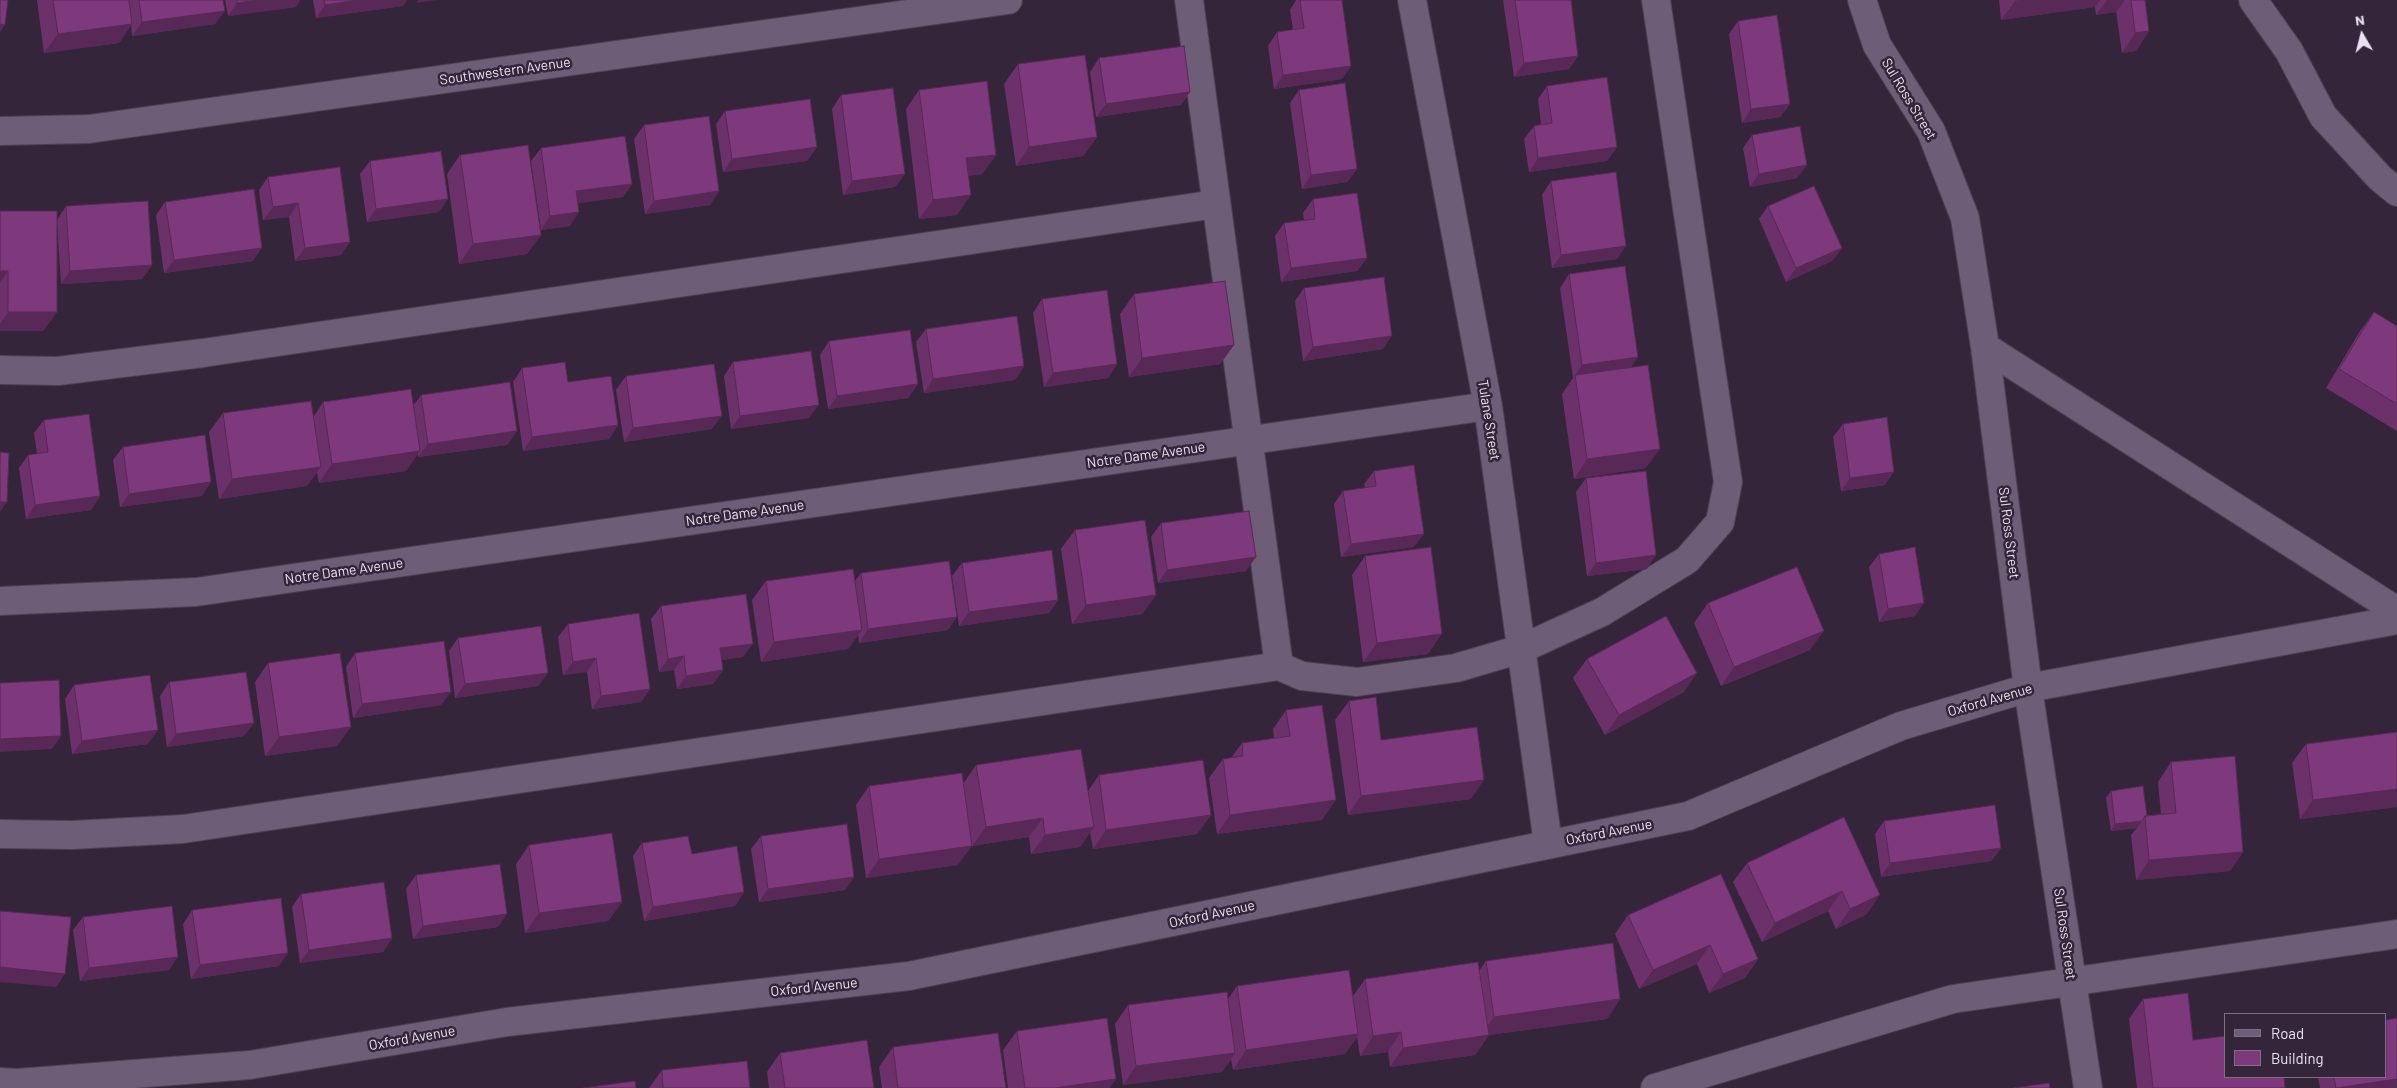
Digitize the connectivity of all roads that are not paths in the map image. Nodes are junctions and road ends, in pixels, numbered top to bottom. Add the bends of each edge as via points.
1 (1008, 0) edge
2 (1189, 0) edge
3 (1412, 0) edge
4 (1656, 0) edge
5 (1862, 0) edge
6 (2254, 0) edge
7 (0, 131) edge
8 (2397, 192) edge
9 (1216, 204) junction
10 (1984, 347) junction
11 (0, 370) edge
12 (1488, 406) junction
13 (1248, 441) junction
14 (0, 601) edge
15 (2397, 611) edge
16 (2397, 620) edge
17 (1521, 650) junction
18 (1279, 666) junction
19 (2028, 688) junction
20 (0, 834) edge
21 (1548, 844) junction
22 (2397, 934) edge
23 (2072, 980) junction
24 (0, 1082) edge
25 (1655, 1088) edge
26 (2088, 1088) edge

1 - 7 street, Southwestern Avenue via 88,129
2 - 9 street
3 - 12 street, Tulane Street
4 - 17 street via 1728,482 1720,522 1687,560 1602,612
5 - 10 street, Sul Ross Street via 1877,45 1931,131 1965,218
6 - 8 street via 2289,51 2323,116
9 - 11 street via 203,353 58,371
9 - 13 street
10 - 15 street
10 - 19 street, Sul Ross Street
12 - 13 street, Notre Dame Avenue
12 - 17 street, Tulane Street
13 - 14 street, Notre Dame Avenue via 196,592
13 - 18 street
16 - 19 street, Oxford Avenue
17 - 18 street via 1456,668 1358,682 1302,676
17 - 21 street, Tulane Street
18 - 20 street via 183,830 72,835
19 - 21 street, Oxford Avenue via 1900,726 1688,816
19 - 23 street, Sul Ross Street
21 - 24 street, Oxford Avenue via 908,976 507,1022 250,1065
22 - 23 street
23 - 25 street via 1953,999
23 - 26 street, Sul Ross Street

